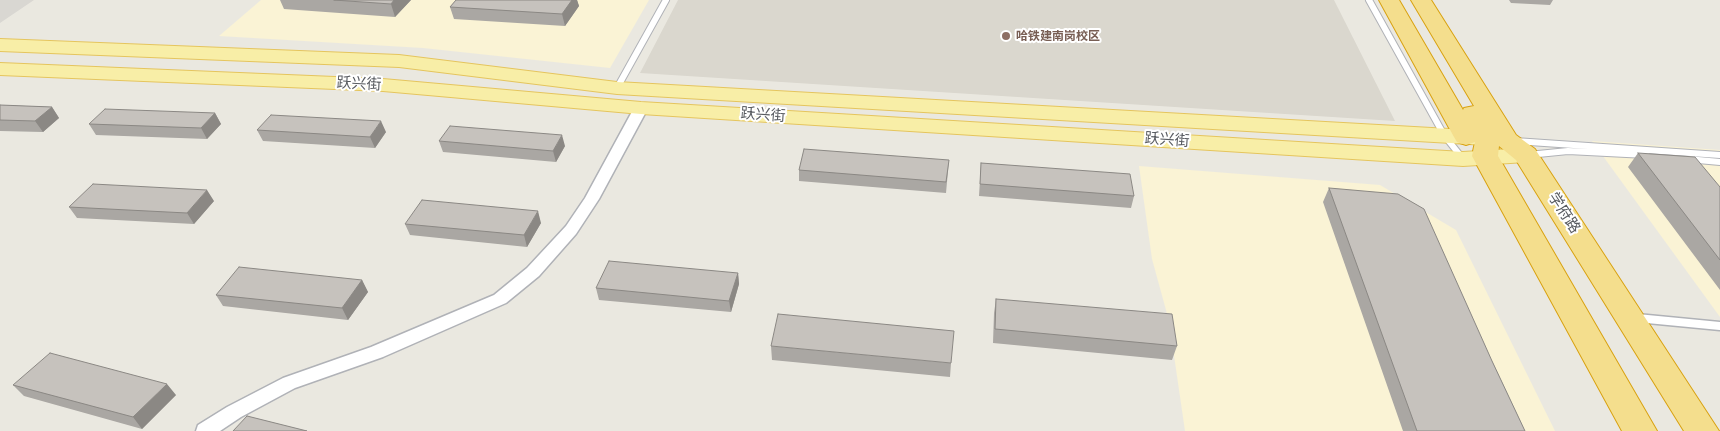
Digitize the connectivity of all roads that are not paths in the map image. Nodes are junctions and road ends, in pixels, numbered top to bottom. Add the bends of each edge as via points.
1 (666, 0) edge
2 (1369, 0) edge
3 (1389, 0) edge
4 (1406, 0) edge
5 (1421, 0) edge
6 (1438, 0) edge
7 (0, 45) edge
8 (0, 69) edge
9 (617, 88) junction
10 (641, 108) junction
11 (1488, 145) junction
12 (1720, 155) edge
13 (1720, 162) edge
14 (1630, 317) junction
15 (1720, 326) edge
16 (205, 431) edge
17 (1640, 431) edge
18 (1702, 431) edge

1 - 9 lane
2 - 11 lane
3 - 11 highway
4 - 11 highway, 学府路
5 - 11 highway, 学府路
6 - 11 highway
7 - 9 main road, 跃兴街 via 399,61
8 - 10 main road, 跃兴街 via 383,85
9 - 11 main road, 跃兴街
10 - 11 main road, 跃兴街
10 - 16 street via 597,191 571,230 533,272 506,294 486,307 448,323 289,383 247,404
11 - 12 lane
11 - 13 lane
11 - 14 highway, 学府路
11 - 17 highway, 学府路
14 - 15 lane
14 - 18 highway, 学府路

